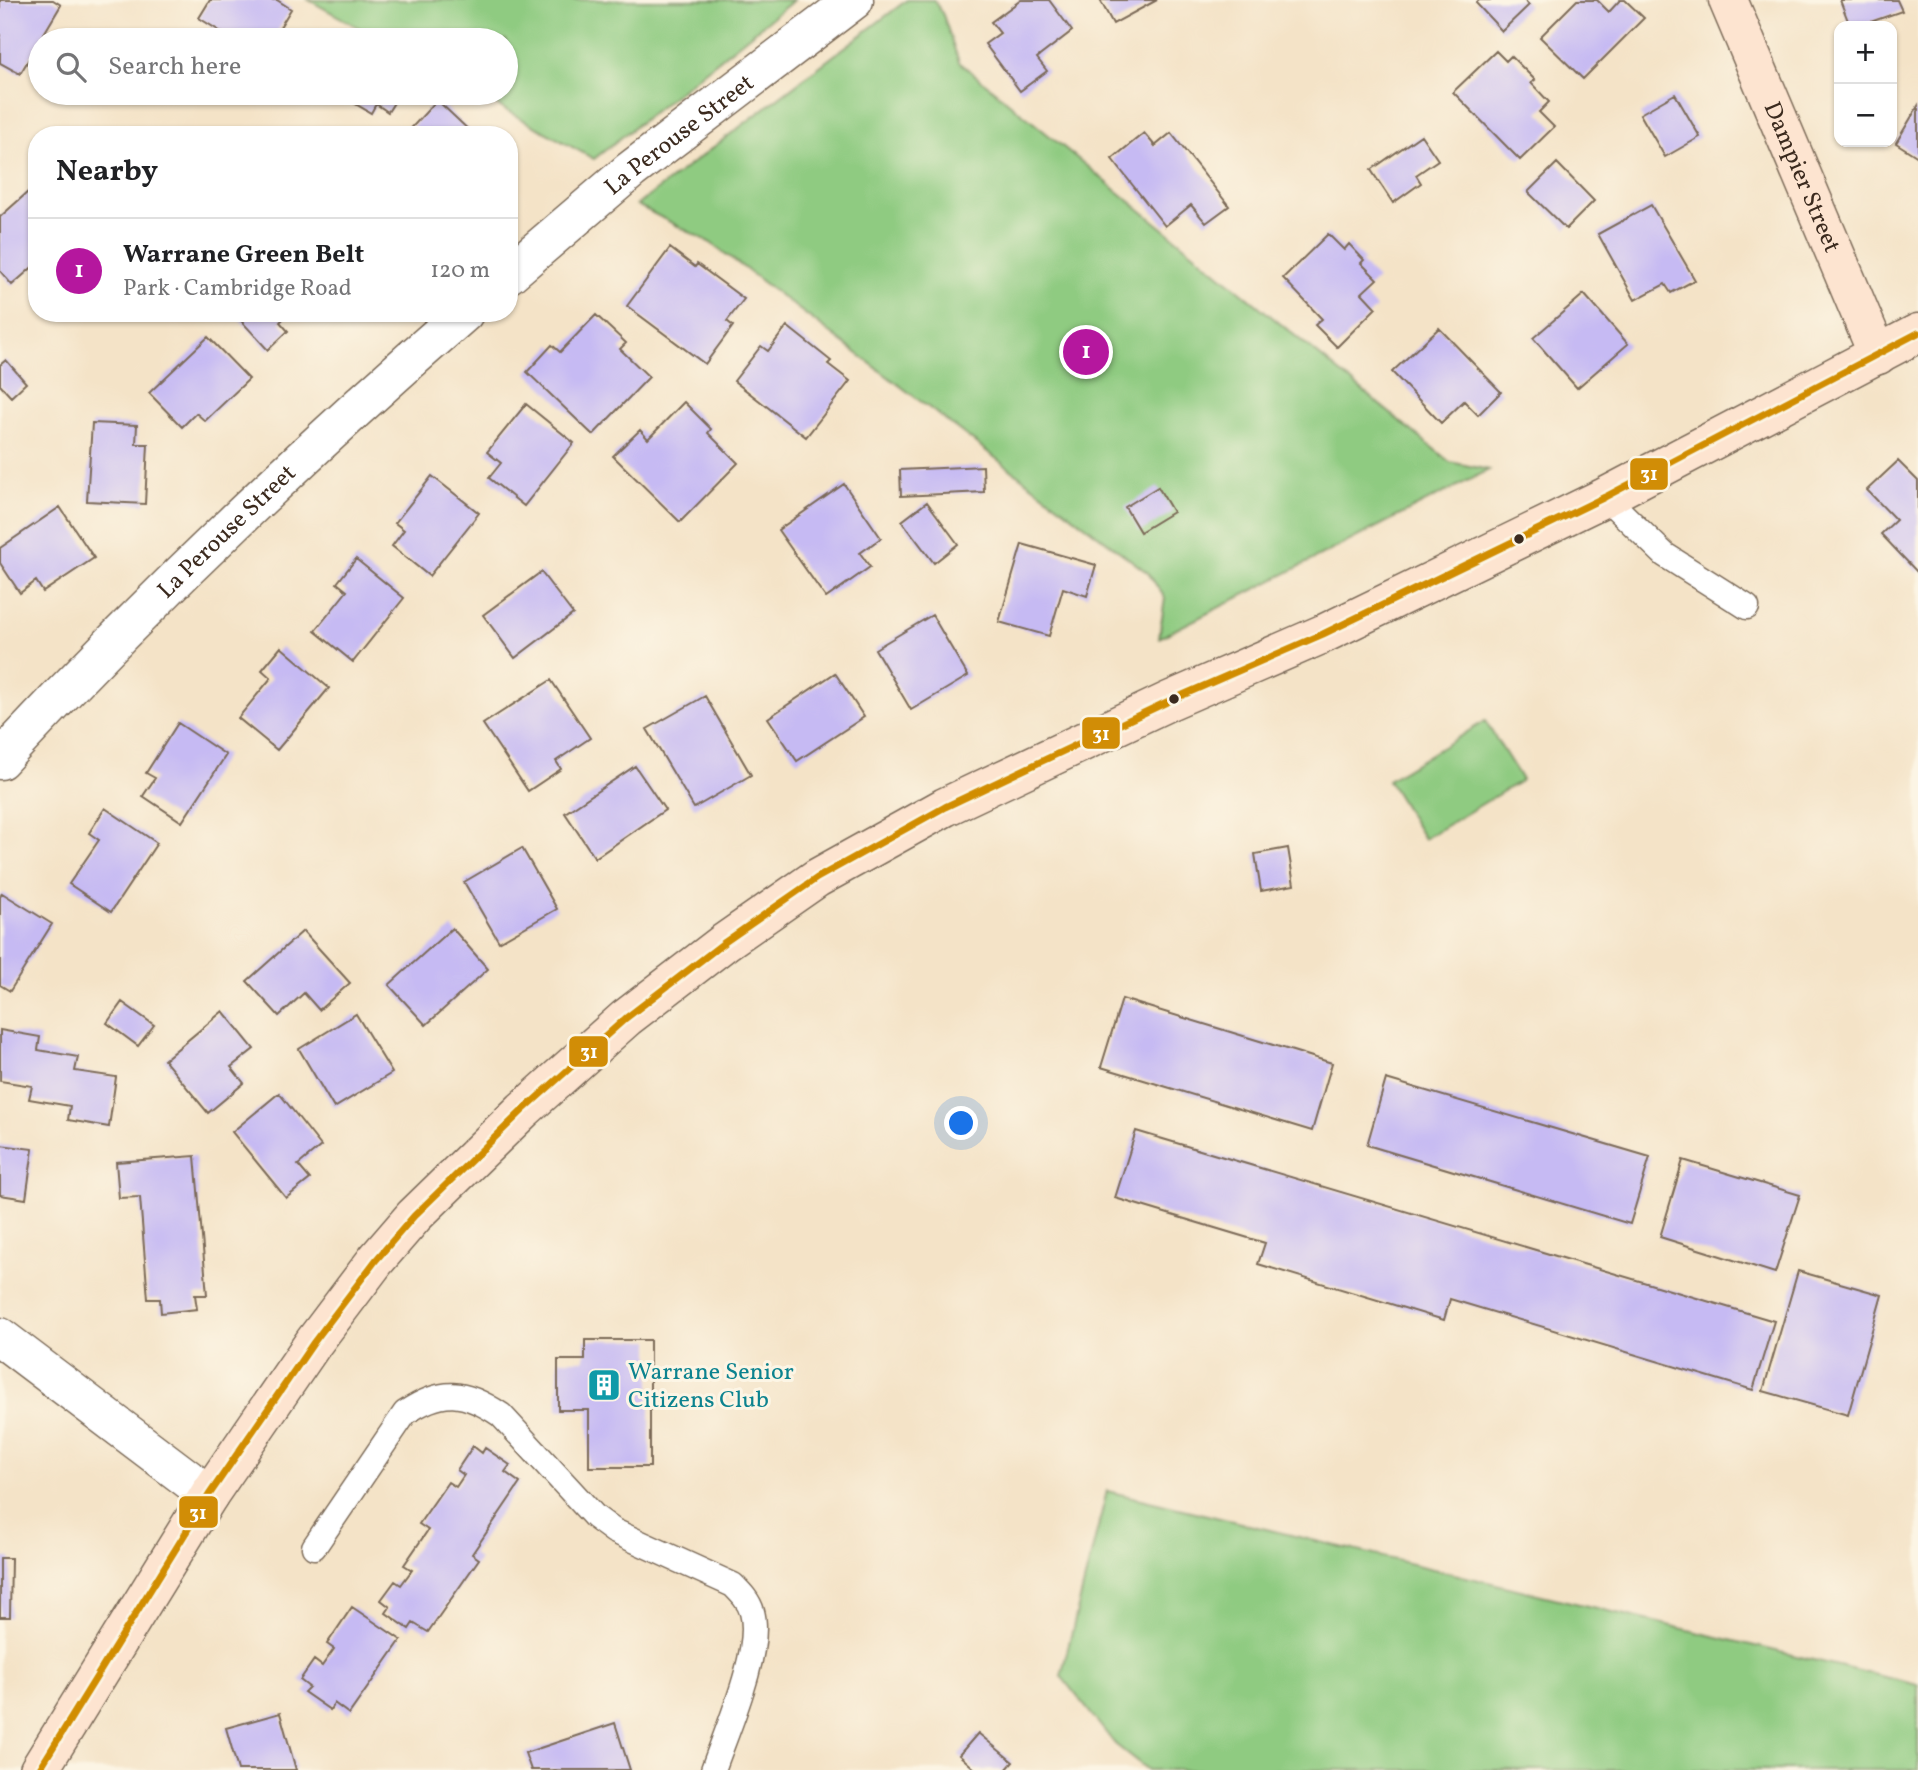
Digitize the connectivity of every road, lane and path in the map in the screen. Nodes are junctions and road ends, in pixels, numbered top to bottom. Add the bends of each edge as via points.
1 (854, 0) edge
2 (1728, 0) edge
3 (518, 266) edge
4 (454, 322) edge
5 (1918, 332) edge
6 (1878, 355) junction
7 (1605, 497) junction
8 (1748, 607) dead end
9 (0, 760) edge
10 (0, 1336) edge
11 (209, 1495) junction
12 (314, 1548) dead end
13 (38, 1770) edge
14 (713, 1770) edge

1 - 3 street, La Perouse Street via 631,170
2 - 6 main road, Dampier Street
4 - 9 street, La Perouse Street via 295,465 130,624
5 - 6 main road
6 - 7 main road
7 - 8 lane via 1665,555
7 - 11 main road via 1323,634 945,807 817,878 725,942 626,1018 415,1216 341,1305
10 - 11 street
11 - 13 main road
12 - 14 lane via 405,1413 426,1399 444,1395 465,1396 484,1404 501,1415 595,1517 733,1586 745,1597 754,1637 750,1661

